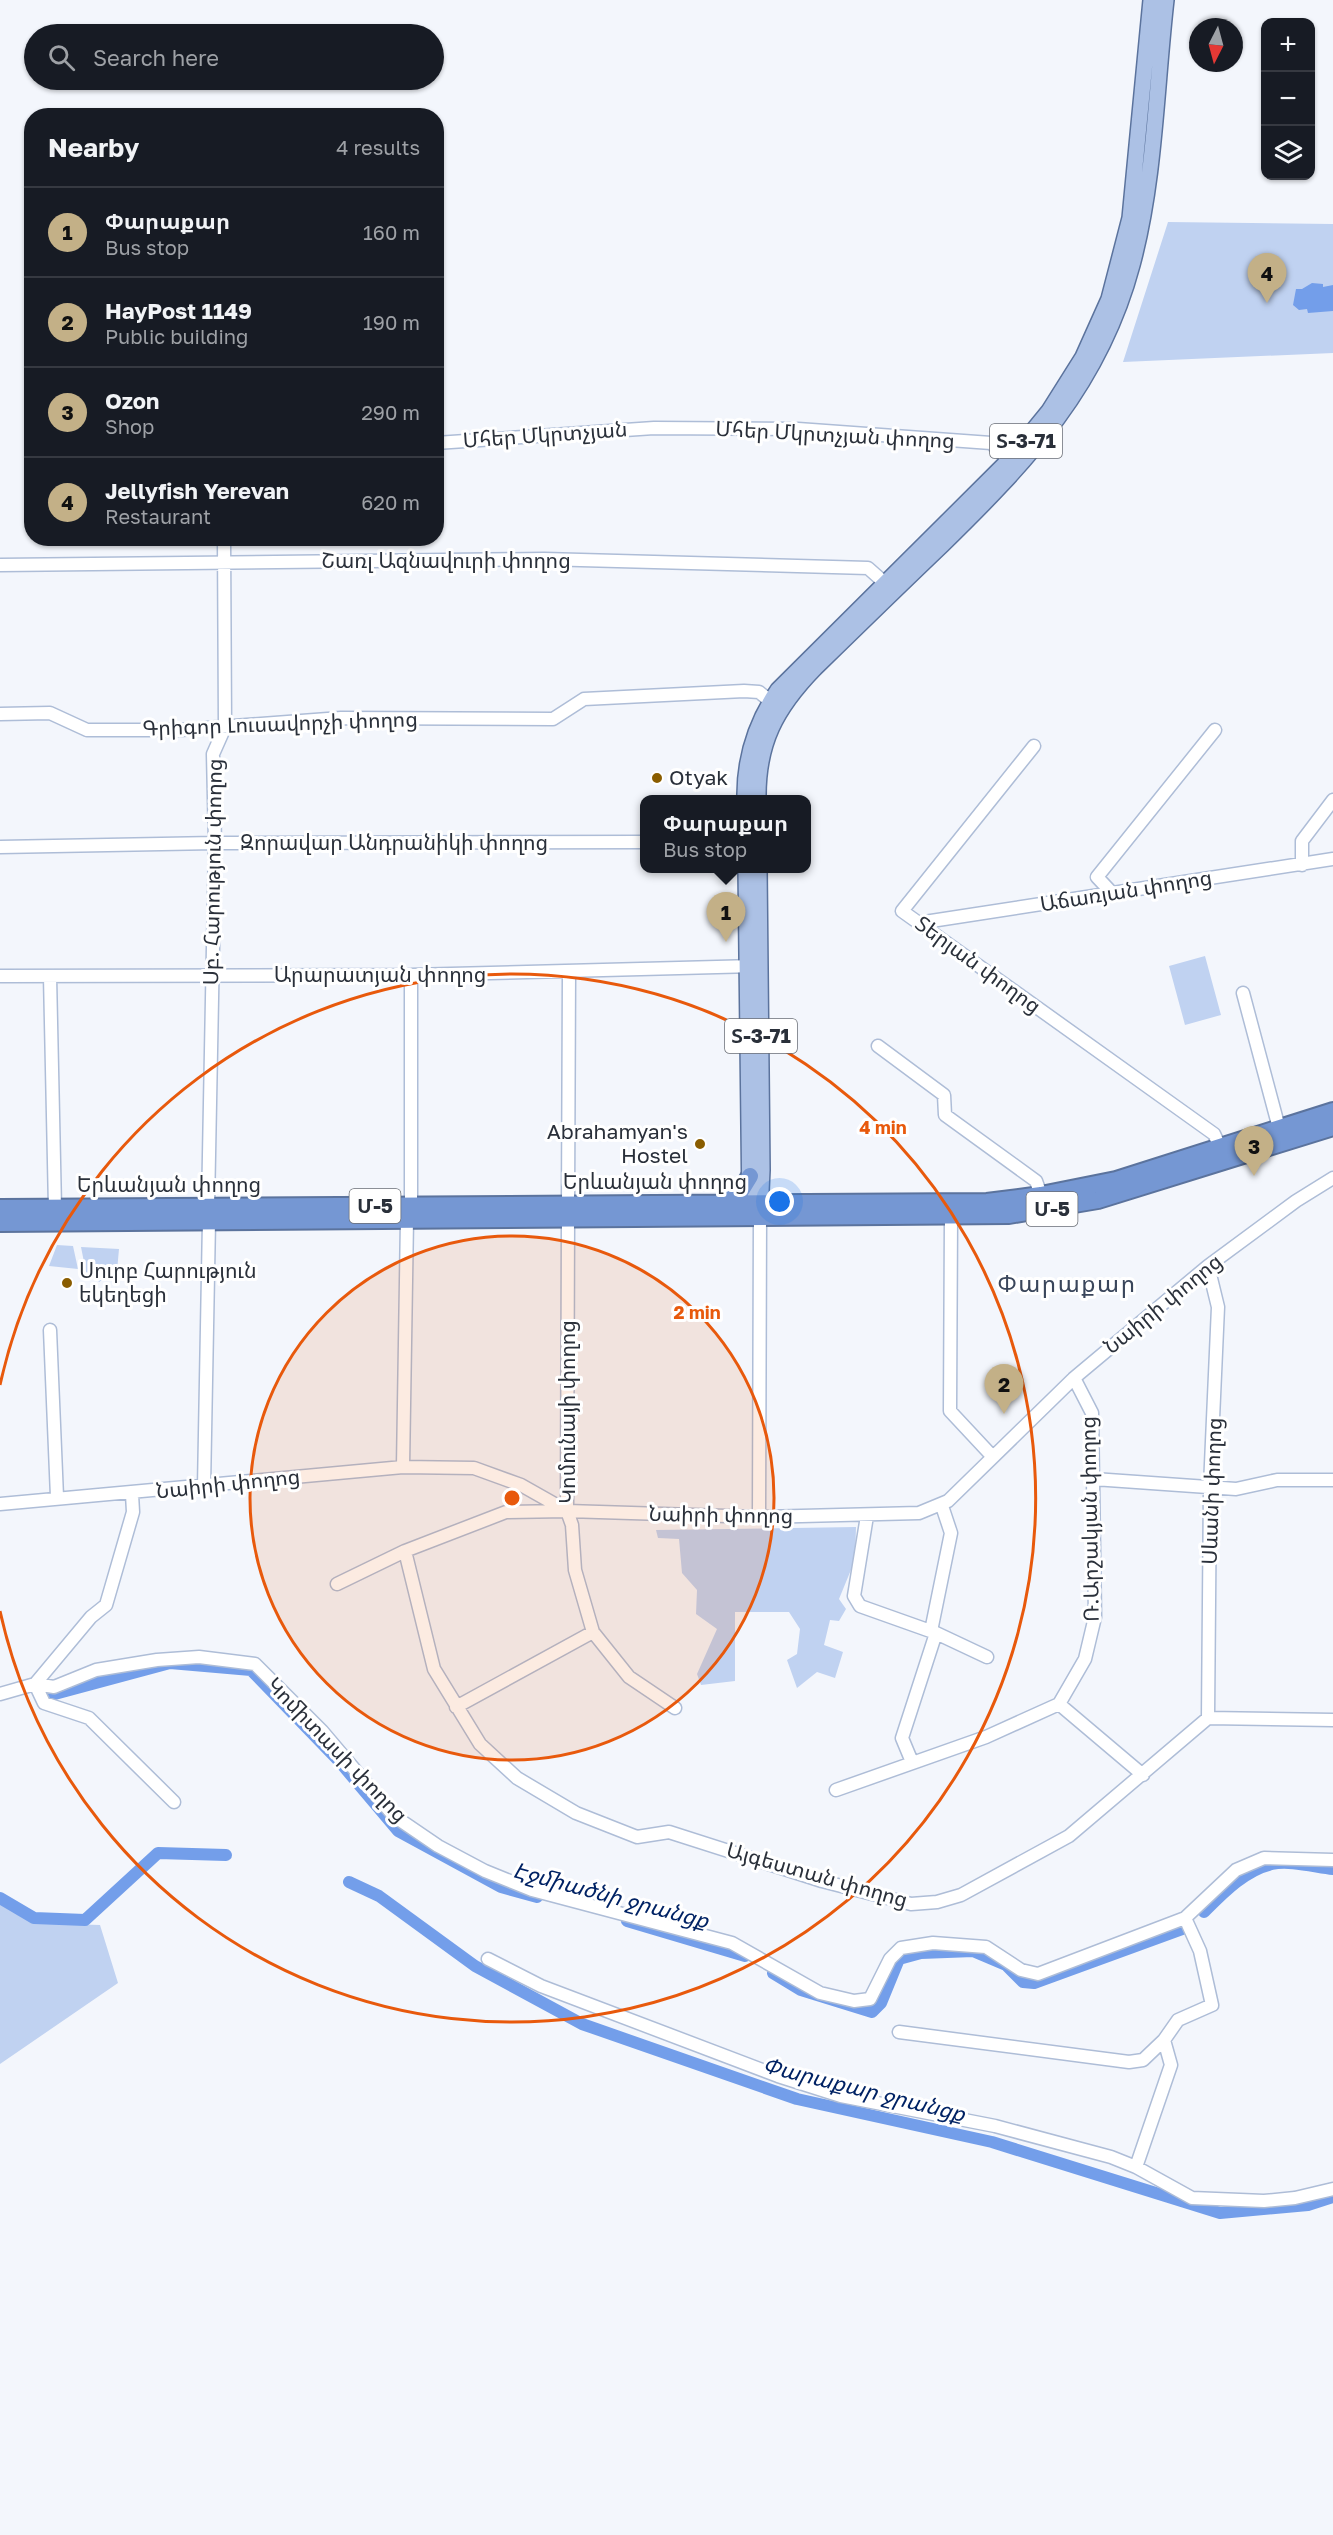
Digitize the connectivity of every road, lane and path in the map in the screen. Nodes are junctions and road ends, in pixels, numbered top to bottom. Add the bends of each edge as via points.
1 (1151, 0) edge
2 (1166, 0) edge
3 (654, 428) joint
4 (444, 442) edge
5 (1010, 460) junction
6 (224, 546) edge
7 (225, 562) junction
8 (0, 566) edge
9 (886, 584) junction
10 (770, 701) junction
11 (0, 714) edge
12 (225, 727) junction
13 (1215, 730) dead end
14 (1034, 746) dead end
15 (745, 795) edge
16 (758, 795) edge
17 (1333, 800) edge
18 (640, 842) edge
19 (214, 843) junction
20 (0, 847) edge
21 (1333, 859) edge
22 (1302, 865) junction
23 (746, 873) edge
24 (759, 873) edge
25 (1112, 893) junction
26 (918, 923) junction
27 (754, 966) junction
28 (569, 973) junction
29 (212, 975) junction
30 (411, 975) junction
31 (0, 976) edge
32 (50, 976) junction
33 (1243, 993) dead end
34 (878, 1046) dead end
35 (1333, 1112) edge
36 (1333, 1127) edge
37 (1280, 1128) junction
38 (1220, 1147) junction
39 (750, 1176) junction
40 (1333, 1178) edge
41 (1041, 1195) junction
42 (717, 1205) junction
43 (0, 1208) edge
44 (55, 1208) junction
45 (568, 1212) junction
46 (409, 1213) junction
47 (208, 1214) junction
48 (756, 1214) junction
49 (951, 1217) junction
50 (0, 1223) edge
51 (1208, 1266) junction
52 (50, 1330) dead end
53 (1074, 1378) junction
54 (992, 1456) junction
55 (403, 1467) junction
56 (1094, 1479) junction
57 (1333, 1480) edge
58 (1210, 1486) junction
59 (204, 1487) junction
60 (132, 1494) junction
61 (57, 1497) junction
62 (0, 1504) edge
63 (942, 1506) junction
64 (567, 1511) junction
65 (867, 1516) junction
66 (759, 1518) junction
67 (405, 1551) junction
68 (337, 1584) dead end
69 (593, 1632) junction
70 (934, 1632) junction
71 (987, 1657) dead end
72 (35, 1684) junction
73 (0, 1694) edge
74 (1059, 1704) junction
75 (456, 1707) junction
76 (675, 1708) dead end
77 (1208, 1718) junction
78 (1333, 1720) edge
79 (912, 1762) junction
80 (1143, 1775) junction
81 (836, 1790) dead end
82 (174, 1802) dead end
83 (1333, 1860) edge
84 (1185, 1918) junction
85 (488, 1959) dead end
86 (899, 2032) dead end
87 (1164, 2040) junction
88 (1136, 2167) junction
89 (1333, 2189) edge

1 - 5 main road, Տ-3-71 via 1133,197 1115,279 1072,376
2 - 16 main road, Տ-3-71 via 1137,245 1118,309 1100,351 1064,410 1021,466 788,699 764,745
3 - 4 street, Մհեր Մկրտչյան
3 - 5 street, Մհեր Մկրտչյան փողոց via 798,429 991,443
5 - 9 main road, Տ-3-71
6 - 7 street, Սբ. Հարություն փողոց
7 - 8 street, Շառլ Ազնավուրի փողոց
7 - 9 street, Շառլ Ազնավուրի փողոց via 543,560 868,568
7 - 12 street, Սբ. Հարություն փողոց
9 - 10 main road, Տ-3-71 via 791,673
10 - 12 street, Գրիգոր Լուսավորչի փողոց via 759,692 744,690 584,699 553,719 341,718
10 - 15 main road, Տ-3-71 via 750,748
11 - 12 street, Գրիգոր Լուսավորչի փողոց via 50,713 87,730
12 - 19 street, Սբ. Հարություն փողոց via 213,754
13 - 25 street via 1097,877
14 - 26 street, Տերյան փողոց via 902,911
17 - 22 street via 1302,841
18 - 19 street, Զորավար Անդրանիկի փողոց
19 - 20 street, Զորավար Անդրանիկի փողոց
19 - 29 street, Սբ. Հարություն փողոց
21 - 22 street, Աճառյան փողոց
22 - 25 street, Աճառյան փողոց
23 - 27 main road, Տ-3-71
24 - 27 main road, Տ-3-71
25 - 26 street, Աճառյան փողոց
26 - 38 street, Տերյան փողոց via 1214,1134
27 - 28 street, Արարատյան փողոց
27 - 39 main road, Տ-3-71
27 - 48 main road, Տ-3-71 via 762,1170
28 - 30 street, Արարատյան փողոց
28 - 45 street, Կոմունայի փողոց
29 - 30 street, Արարատյան փողոց
29 - 32 street, Արարատյան փողոց
29 - 47 street, Սբ. Հարություն փողոց
30 - 46 street
31 - 32 street, Արարատյան փողոց
32 - 44 street
33 - 37 street
34 - 41 street via 944,1095 945,1115 1036,1181
35 - 37 highway, Երևանյան փողոց / Մ-5
36 - 49 highway, Երևանյան փողոց / Մ-5 via 1098,1200 1009,1215
37 - 38 highway, Երևանյան փողոց / Մ-5
38 - 41 highway, Երևանյան փողոց / Մ-5 via 1116,1180
39 - 42 highway via 739,1194
39 - 48 main road, Տ-3-71
40 - 51 street, Նաիրի փողոց
41 - 48 highway, Երևանյան փողոց / Մ-5 via 987,1202
42 - 45 highway, Երևանյան փողոց / Մ-5
42 - 48 highway, Երևանյան փողոց / Մ-5
43 - 44 highway, Երևանյան փողոց / Մ-5
44 - 47 highway, Երևանյան փողոց / Մ-5
45 - 46 highway, Երևանյան փողոց / Մ-5
45 - 48 highway, Երևանյան փողոց / Մ-5
45 - 64 street, Կոմունայի փողոց
46 - 47 highway, Երևանյան փողոց / Մ-5
46 - 55 street
47 - 50 highway, Երևանյան փողոց / Մ-5
47 - 59 street, Սբ. Հարություն փողոց
48 - 49 highway, Երևանյան փողոց / Մ-5
48 - 66 street
49 - 54 street via 950,1411
51 - 53 street, Նաիրի փողոց
51 - 58 street, Սևանի փողոց via 1218,1307
52 - 61 street
53 - 54 street, Նաիրի փողոց
53 - 56 street, Ռ.Արշակյան փողոց via 1092,1413
54 - 63 street, Նաիրի փողոց
55 - 59 street, Նաիրի փողոց
55 - 64 street, Նաիրի փողոց via 474,1468 521,1485
56 - 58 street
56 - 74 street, Ռ.Արշակյան փողոց via 1095,1617 1085,1659
57 - 58 street via 1277,1480 1236,1489
58 - 77 street, Սևանի փողոց
59 - 60 street, Նաիրի փողոց
60 - 61 street, Նաիրի փողոց
60 - 72 street via 133,1512 106,1605 91,1617
61 - 62 street, Նաիրի փողոց
63 - 65 street, Նաիրի փողոց via 920,1513
63 - 70 street via 951,1533
64 - 66 street, Նաիրի փողոց
64 - 67 street via 506,1512
64 - 69 street, Կոմունայի փողոց via 572,1525 575,1570
65 - 66 street, Նաիրի փողոց
65 - 70 street via 854,1596 860,1606
67 - 68 street
67 - 75 street, Այգեստան փողոց via 434,1669
69 - 75 street
69 - 76 street, Կոմունայի փողոց via 629,1677
70 - 71 street
70 - 79 street via 902,1738
72 - 73 street, Կոմիտասի փողոց
72 - 82 street via 44,1703 89,1718
72 - 84 street, Կոմիտասի փողոց via 54,1687 96,1670 157,1660 200,1657 255,1665 322,1731 394,1816 438,1846 532,1890 732,1943 820,1993 854,2001 870,1999 890,1959 901,1948 933,1943 986,1947 1021,1970 1038,1974
74 - 79 street via 986,1737
74 - 80 street
75 - 80 street, Այգեստան փողոց via 480,1744 517,1778 576,1813 637,1837 669,1832 822,1881 911,1904 961,1895 1069,1836
77 - 78 street
77 - 80 street, Այգեստան փողոց
79 - 81 street
83 - 84 street, Կոմիտասի փողոց via 1264,1858 1236,1870
84 - 87 street via 1200,1951 1212,2005 1178,2020
85 - 88 street via 541,1986 778,2076 841,2096 995,2126
86 - 87 street via 1129,2062 1143,2060
87 - 88 street via 1171,2065
88 - 89 street via 1192,2198 1264,2201

